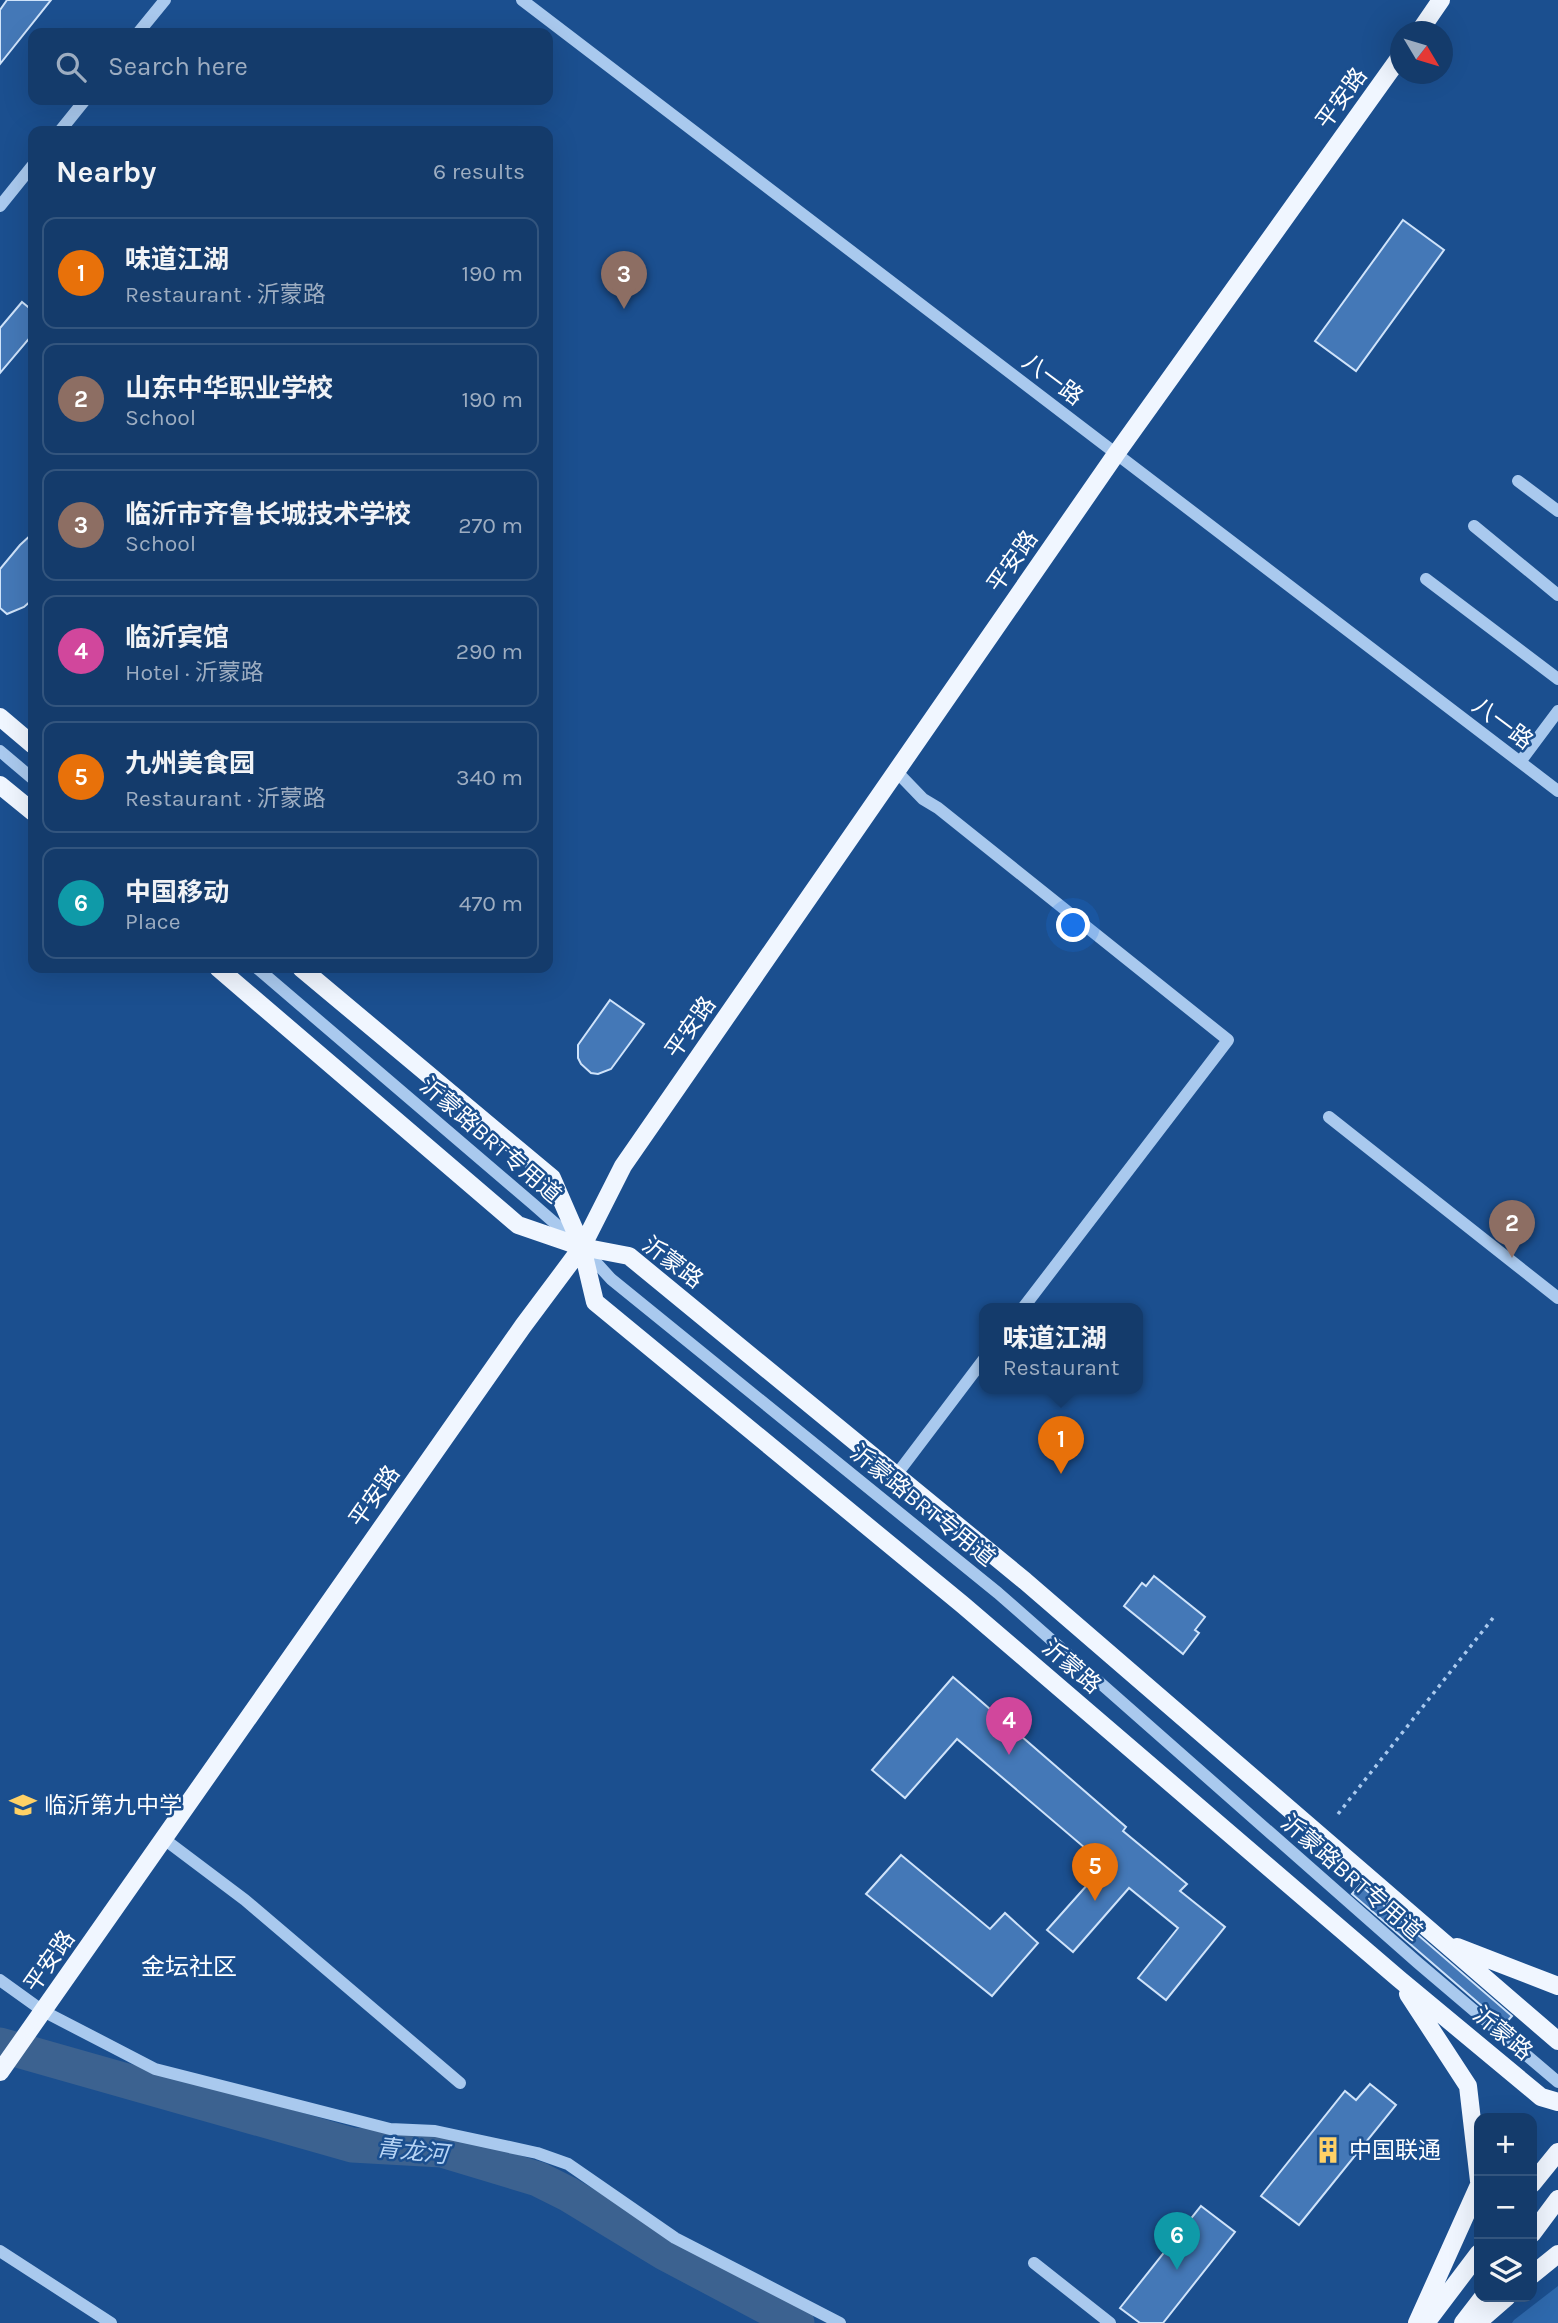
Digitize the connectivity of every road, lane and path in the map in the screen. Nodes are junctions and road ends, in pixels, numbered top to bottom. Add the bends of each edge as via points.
1 (165, 0) edge
2 (522, 0) edge
3 (1441, 0) edge
4 (1427, 21) edge
5 (142, 28) edge
6 (1390, 72) edge
7 (81, 105) edge
8 (64, 126) edge
9 (28, 171) edge
10 (0, 206) edge
11 (1116, 454) junction
12 (1518, 481) dead end
13 (1558, 512) edge
14 (1474, 526) dead end
15 (1426, 579) dead end
16 (1558, 595) edge
17 (1558, 679) edge
18 (1558, 712) edge
19 (0, 717) edge
20 (28, 741) edge
21 (0, 751) edge
22 (1520, 762) junction
23 (897, 771) junction
24 (28, 775) edge
25 (0, 785) edge
26 (1558, 791) edge
27 (28, 808) edge
28 (224, 973) edge
29 (263, 973) edge
30 (307, 973) edge
31 (1329, 1116) dead end
32 (582, 1247) junction
33 (1558, 1298) edge
34 (1027, 1303) edge
35 (979, 1366) edge
36 (897, 1474) junction
37 (1493, 1618) dead end
38 (1338, 1814) dead end
39 (164, 1839) junction
40 (1445, 1943) junction
41 (1399, 1979) junction
42 (0, 1980) edge
43 (1558, 1986) edge
44 (43, 2011) junction
45 (1558, 2041) edge
46 (1, 2071) edge
47 (1558, 2082) edge
48 (460, 2083) dead end
49 (1558, 2102) edge
50 (1558, 2152) edge
51 (1478, 2176) edge
52 (1537, 2178) edge
53 (1474, 2194) edge
54 (1558, 2199) edge
55 (1537, 2227) edge
56 (0, 2251) edge
57 (1558, 2254) edge
58 (1474, 2260) edge
59 (1034, 2263) dead end
60 (1537, 2270) edge
61 (1479, 2302) edge
62 (1501, 2302) edge
63 (111, 2323) edge
64 (840, 2323) edge
65 (1110, 2323) edge
66 (1418, 2323) edge
67 (1426, 2323) edge
68 (1463, 2323) edge
69 (1477, 2323) edge

1 - 5 street
2 - 11 street, 八一路
3 - 4 main road
6 - 11 main road, 平安路
7 - 8 street
9 - 10 street
11 - 22 street, 八一路
11 - 23 main road, 平安路
12 - 13 street
14 - 16 street
15 - 17 street
18 - 22 street
19 - 20 main road
21 - 24 street
22 - 26 street, 八一路
23 - 32 main road, 平安路 via 623,1166
23 - 34 street via 923,799 1228,1040
25 - 27 main road
28 - 32 main road, 沂蒙路 via 518,1225
29 - 32 street, 沂蒙路BRT专用道
30 - 32 main road, 沂蒙路 via 552,1178
31 - 33 street
32 - 36 main road, 沂蒙路 via 629,1256
32 - 39 main road, 平安路
32 - 41 main road, 沂蒙路 via 595,1302 963,1605
32 - 47 street, 沂蒙路BRT专用道 via 611,1279 998,1593
35 - 36 street
36 - 40 main road, 沂蒙路
37 - 38 path
39 - 44 main road, 平安路
39 - 48 street via 245,1900
40 - 43 main road
40 - 45 main road, 沂蒙路
41 - 49 main road, 沂蒙路 via 1541,2097
41 - 51 main road via 1468,2086
42 - 44 street
44 - 46 main road, 平安路
44 - 64 street via 155,2069 390,2129 435,2131 568,2164 676,2238
50 - 52 main road
53 - 66 main road
54 - 55 main road
56 - 63 street
57 - 60 main road
58 - 67 main road
59 - 65 street
61 - 68 main road
62 - 69 main road

